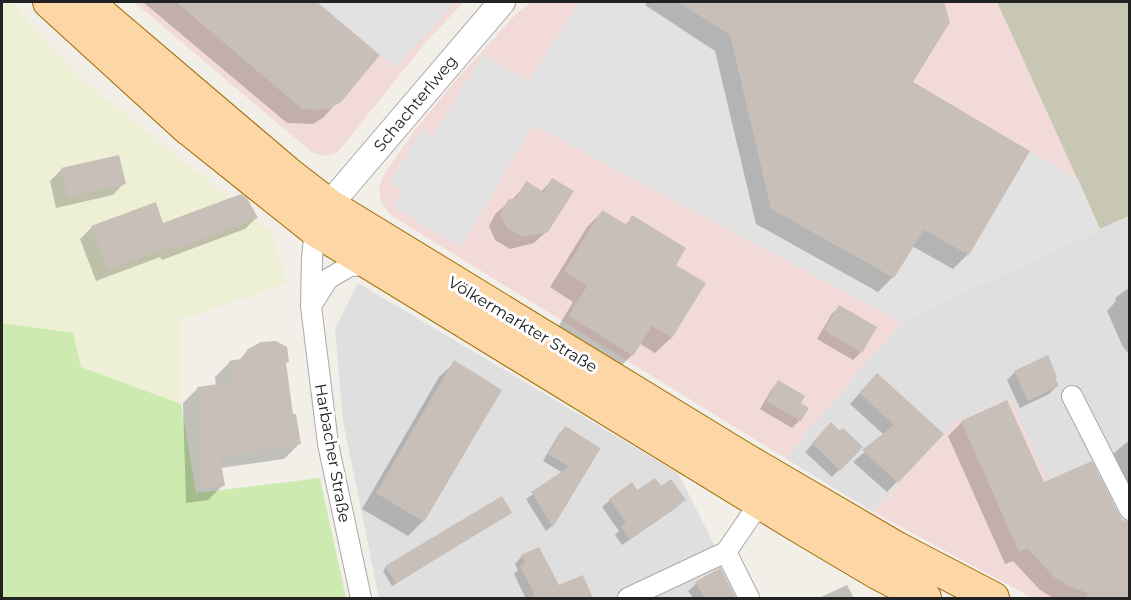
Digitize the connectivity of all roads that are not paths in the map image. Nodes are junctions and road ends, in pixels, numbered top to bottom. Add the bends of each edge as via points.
1 (49, 2) edge
2 (87, 2) edge
3 (502, 2) edge
4 (322, 217) junction
5 (370, 265) junction
6 (311, 306) junction
7 (1072, 396) dead end
8 (1130, 510) edge
9 (776, 513) junction
10 (726, 552) junction
11 (361, 598) edge
12 (628, 598) edge
13 (749, 598) edge
14 (925, 598) edge
15 (993, 598) edge

1 - 4 main road, Völkermarkter Straße via 180,122
2 - 4 main road, Völkermarkter Straße via 289,174
3 - 4 street, Schachterlweg
4 - 5 main road, Völkermarkter Straße
4 - 6 street, Harbacher Straße via 310,278
4 - 15 main road, Völkermarkter Straße via 897,548
5 - 6 street via 350,266 328,279
5 - 9 main road, Völkermarkter Straße
6 - 11 street, Harbacher Straße via 328,444
7 - 8 street
9 - 10 street via 754,511
9 - 14 main road, Völkermarkter Straße
10 - 12 street
10 - 13 street

